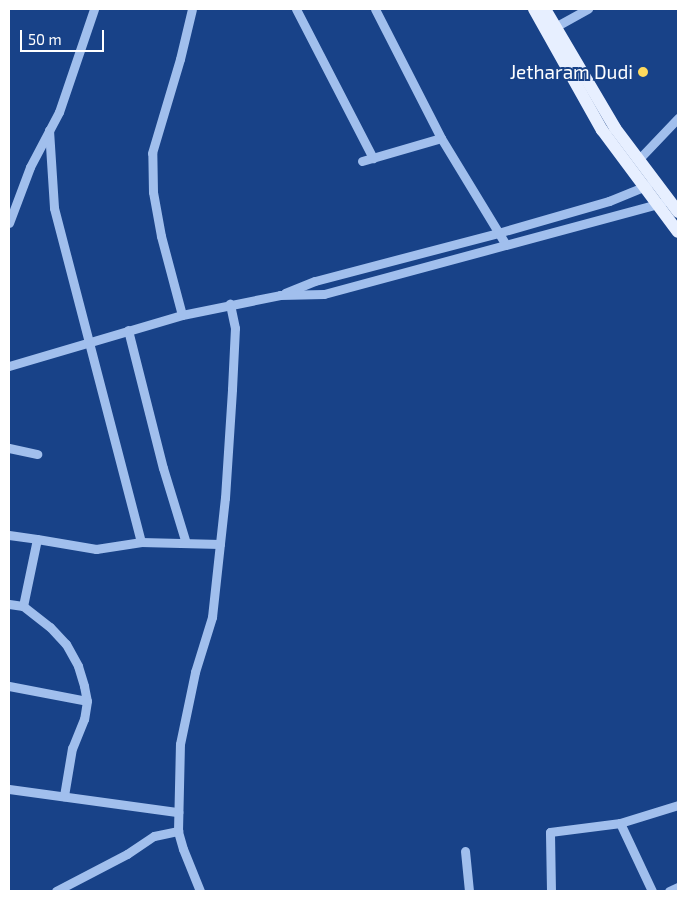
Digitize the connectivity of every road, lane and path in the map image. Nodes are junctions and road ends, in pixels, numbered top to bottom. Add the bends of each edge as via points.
1 (94, 9) edge
2 (192, 9) edge
3 (296, 9) edge
4 (375, 9) edge
5 (534, 9) edge
6 (545, 9) edge
7 (588, 9) edge
8 (554, 27) junction
9 (678, 118) edge
10 (49, 130) junction
11 (441, 138) junction
12 (373, 158) junction
13 (638, 160) junction
14 (362, 161) dead end
15 (649, 184) junction
16 (672, 208) edge
17 (9, 223) edge
18 (678, 232) edge
19 (498, 233) junction
20 (506, 245) junction
21 (280, 294) junction
22 (230, 304) junction
23 (182, 315) junction
24 (128, 330) junction
25 (90, 340) junction
26 (9, 366) edge
27 (9, 448) edge
28 (37, 454) dead end
29 (9, 535) edge
30 (37, 539) junction
31 (141, 542) junction
32 (186, 543) junction
33 (220, 544) junction
34 (9, 604) edge
35 (23, 606) junction
36 (9, 686) edge
37 (87, 701) junction
38 (9, 789) edge
39 (64, 796) junction
40 (676, 806) edge
41 (178, 812) junction
42 (678, 815) edge
43 (620, 823) junction
44 (178, 831) junction
45 (465, 850) dead end
46 (678, 887) edge
47 (56, 891) edge
48 (200, 891) edge
49 (469, 891) edge
50 (551, 891) edge
51 (652, 891) edge
52 (669, 891) edge

1 - 10 street via 69,84
2 - 23 street via 152,153 153,192 161,236
3 - 12 street
4 - 11 street
5 - 15 main road via 602,130
6 - 8 main road
7 - 8 street
8 - 13 main road via 614,128
9 - 13 street
10 - 17 street via 30,167
10 - 25 street via 54,208
11 - 12 street
11 - 19 street
12 - 14 street
13 - 15 main road
15 - 16 main road
15 - 19 street via 609,201
16 - 18 main road
16 - 20 street
19 - 20 street
19 - 21 street via 314,281
20 - 21 street via 324,294
21 - 22 street
22 - 23 street
22 - 33 street via 235,337
23 - 24 street
24 - 25 street
24 - 32 street
25 - 26 street
25 - 31 street
27 - 28 street
29 - 30 street
30 - 31 street via 96,549
30 - 35 street
31 - 32 street
32 - 33 street
33 - 41 street via 212,617 195,672 180,744
34 - 35 street
35 - 37 street via 66,644 78,666
36 - 37 street
37 - 39 street via 84,719 72,748
38 - 39 street
39 - 41 street
40 - 42 street
40 - 43 street
41 - 44 street
43 - 50 street via 550,832
43 - 51 street
44 - 47 street via 154,836
44 - 48 street
45 - 49 street
46 - 52 street

